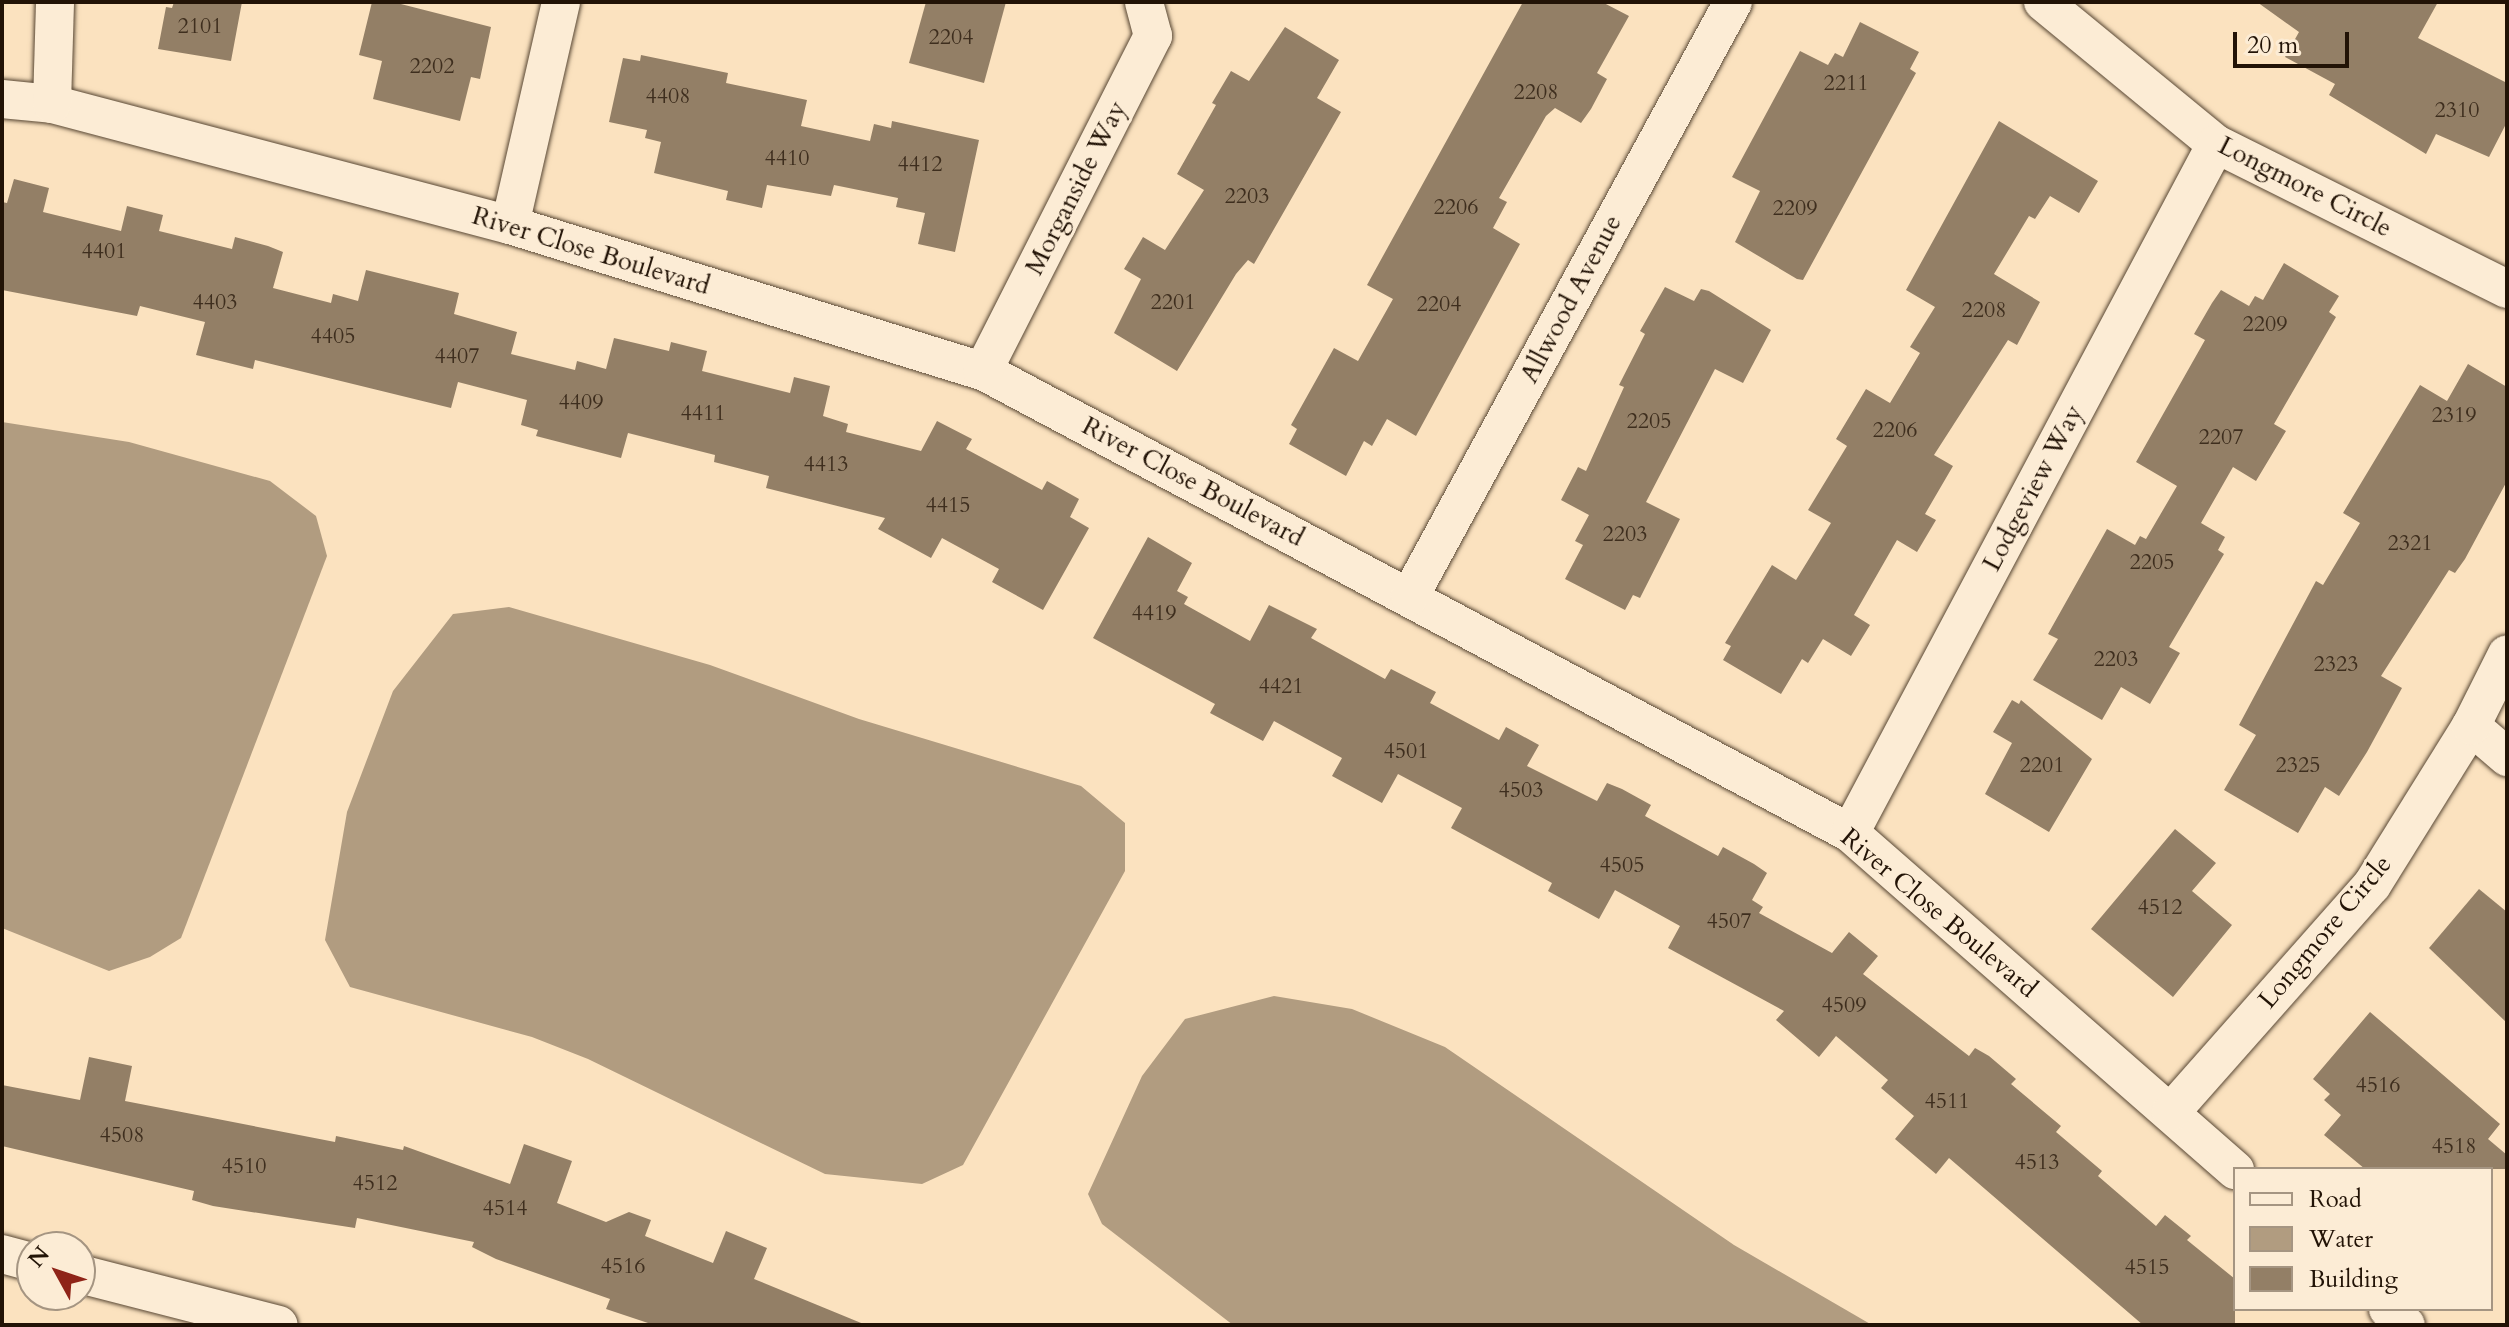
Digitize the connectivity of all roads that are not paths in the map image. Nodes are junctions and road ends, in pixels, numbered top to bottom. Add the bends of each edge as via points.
1 (55, 2) edge
2 (561, 2) edge
3 (1144, 2) edge
4 (1733, 2) edge
5 (2043, 2) edge
6 (2, 99) edge
7 (52, 104) junction
8 (2216, 144) junction
9 (510, 225) junction
10 (2507, 289) edge
11 (983, 371) junction
12 (1410, 596) junction
13 (2507, 654) edge
14 (2471, 726) junction
15 (2507, 757) edge
16 (1850, 833) junction
17 (2171, 1112) junction
18 (2233, 1168) edge
19 (96, 1278) edge
20 (2390, 1311) edge
21 (279, 1325) edge
22 (2406, 1325) edge

1 - 7 street
2 - 9 street
3 - 11 street, Morganside Way via 1153,36
4 - 12 street, Allwood Avenue
5 - 8 street, Longmore Circle
6 - 7 street, River Close Boulevard
7 - 9 street, River Close Boulevard
8 - 10 street, Longmore Circle
8 - 16 street, Lodgeview Way
9 - 11 street, River Close Boulevard
11 - 12 street, River Close Boulevard
12 - 16 street, River Close Boulevard
13 - 14 street, Longmore Circle
14 - 15 street
14 - 17 street, Longmore Circle via 2372,885
16 - 17 street, River Close Boulevard
17 - 18 street, River Close Boulevard
19 - 21 street
20 - 22 street

